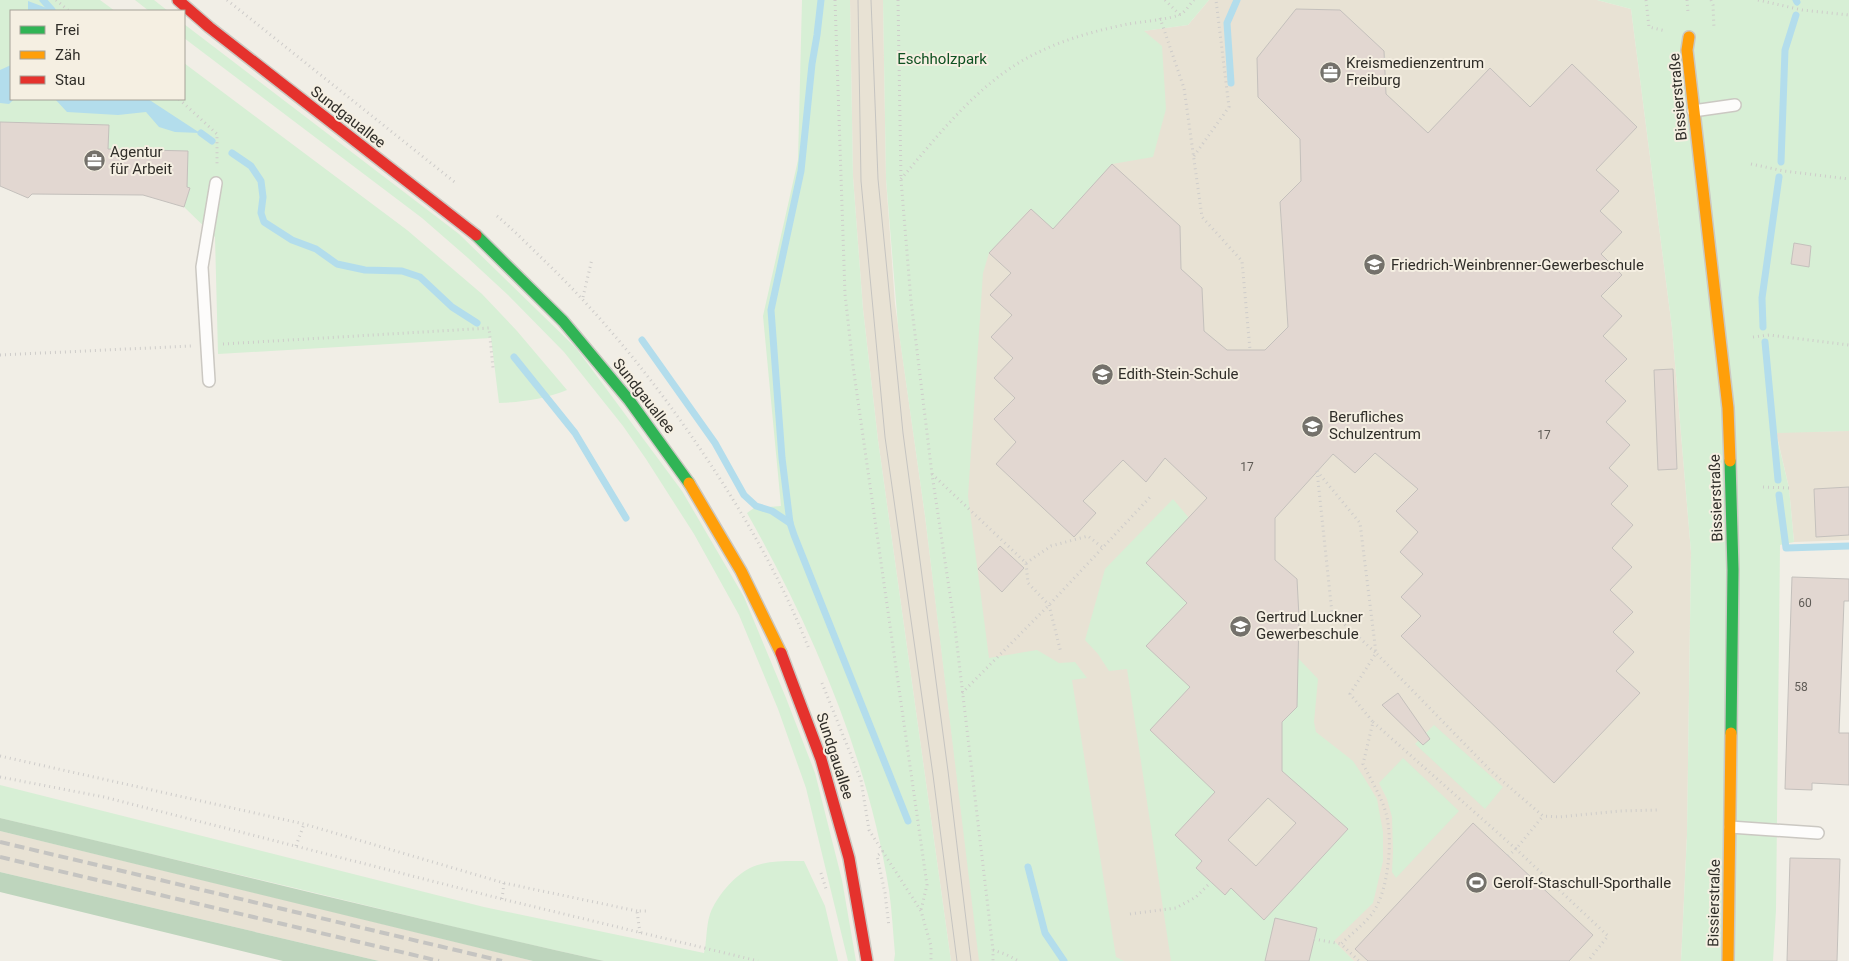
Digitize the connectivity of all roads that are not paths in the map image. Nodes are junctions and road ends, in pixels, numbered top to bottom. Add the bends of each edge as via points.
1 (178, 0) edge
2 (1689, 38) road end
3 (1735, 105) dead end
4 (1693, 111) junction
5 (216, 183) road end
6 (209, 381) dead end
7 (1730, 827) junction
8 (1818, 832) dead end
9 (867, 961) edge
10 (1728, 961) edge

1 - 9 street, Sundgauallee via 488,245 568,327 646,421 708,513 750,585 800,699 822,758 839,818 861,914
2 - 4 street, Bissierstraße via 1687,50
3 - 4 lane
4 - 7 street, Bissierstraße via 1728,408 1733,570
5 - 6 lane via 202,267
7 - 8 lane
7 - 10 street, Bissierstraße

